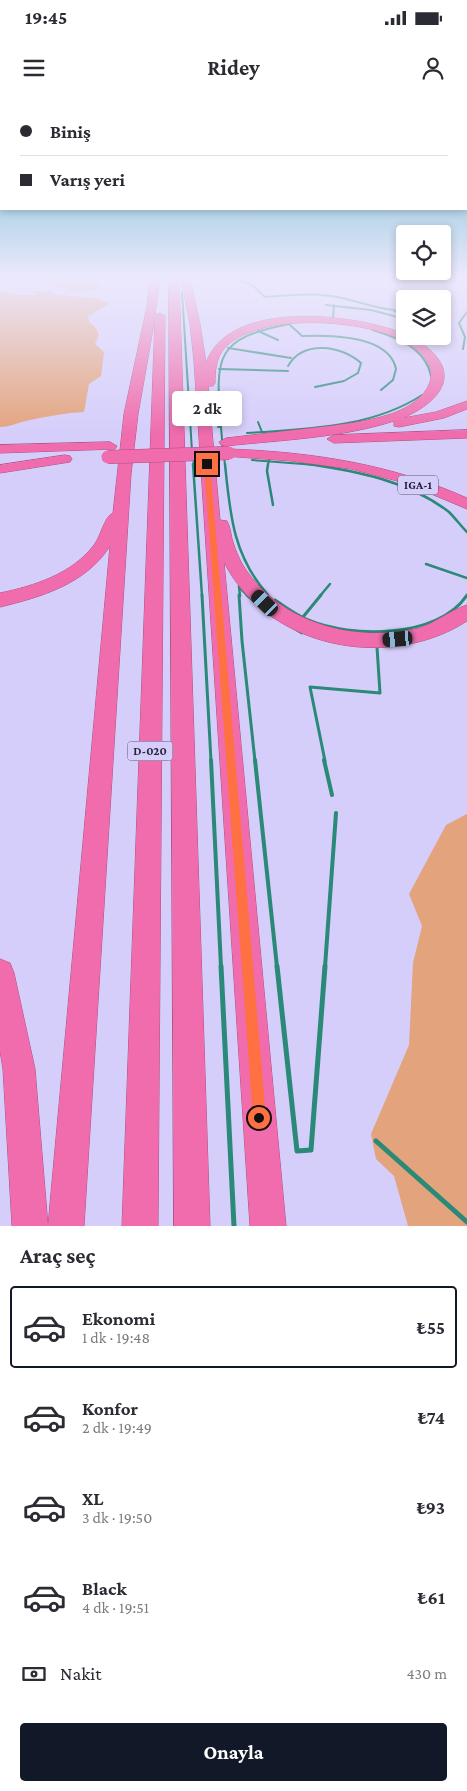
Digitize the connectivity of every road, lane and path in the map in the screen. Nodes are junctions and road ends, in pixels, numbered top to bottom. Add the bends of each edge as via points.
1 (147, 330) edge
2 (160, 330) edge
3 (175, 330) edge
4 (196, 330) edge
5 (253, 330) edge
6 (380, 330) edge
7 (467, 405) edge
8 (204, 416) junction
9 (467, 434) edge
10 (288, 435) junction
11 (467, 443) edge
12 (0, 449) edge
13 (221, 453) junction
14 (69, 458) junction
15 (114, 459) junction
16 (0, 461) edge
17 (361, 467) junction
18 (0, 469) edge
19 (467, 504) edge
20 (467, 518) edge
21 (0, 600) edge
22 (467, 612) edge
23 (0, 973) edge
24 (30, 1226) edge
25 (66, 1226) edge
26 (140, 1226) edge
27 (192, 1226) edge
28 (268, 1226) edge

1 - 15 highway via 131,414
2 - 26 highway, D-020
3 - 27 highway, D-020
4 - 8 highway
5 - 8 highway via 221,346 214,357
6 - 10 highway via 405,338 424,350 436,364 439,373 435,390 429,398 396,416
7 - 10 highway via 412,421
8 - 13 highway
9 - 13 highway
10 - 13 highway
11 - 13 highway
12 - 15 highway
13 - 15 highway, bridge
13 - 17 highway, IGA-1 via 293,456
13 - 22 highway via 216,485 223,536 232,560 255,594 287,618 336,636 388,640 433,631
13 - 28 highway
14 - 15 highway
14 - 16 highway
14 - 18 highway
15 - 21 highway via 118,490 113,528 96,553 53,584 29,594
15 - 25 highway
17 - 19 highway via 426,485
17 - 20 highway, IGA-1 via 423,488 446,500
23 - 24 highway via 19,1069

